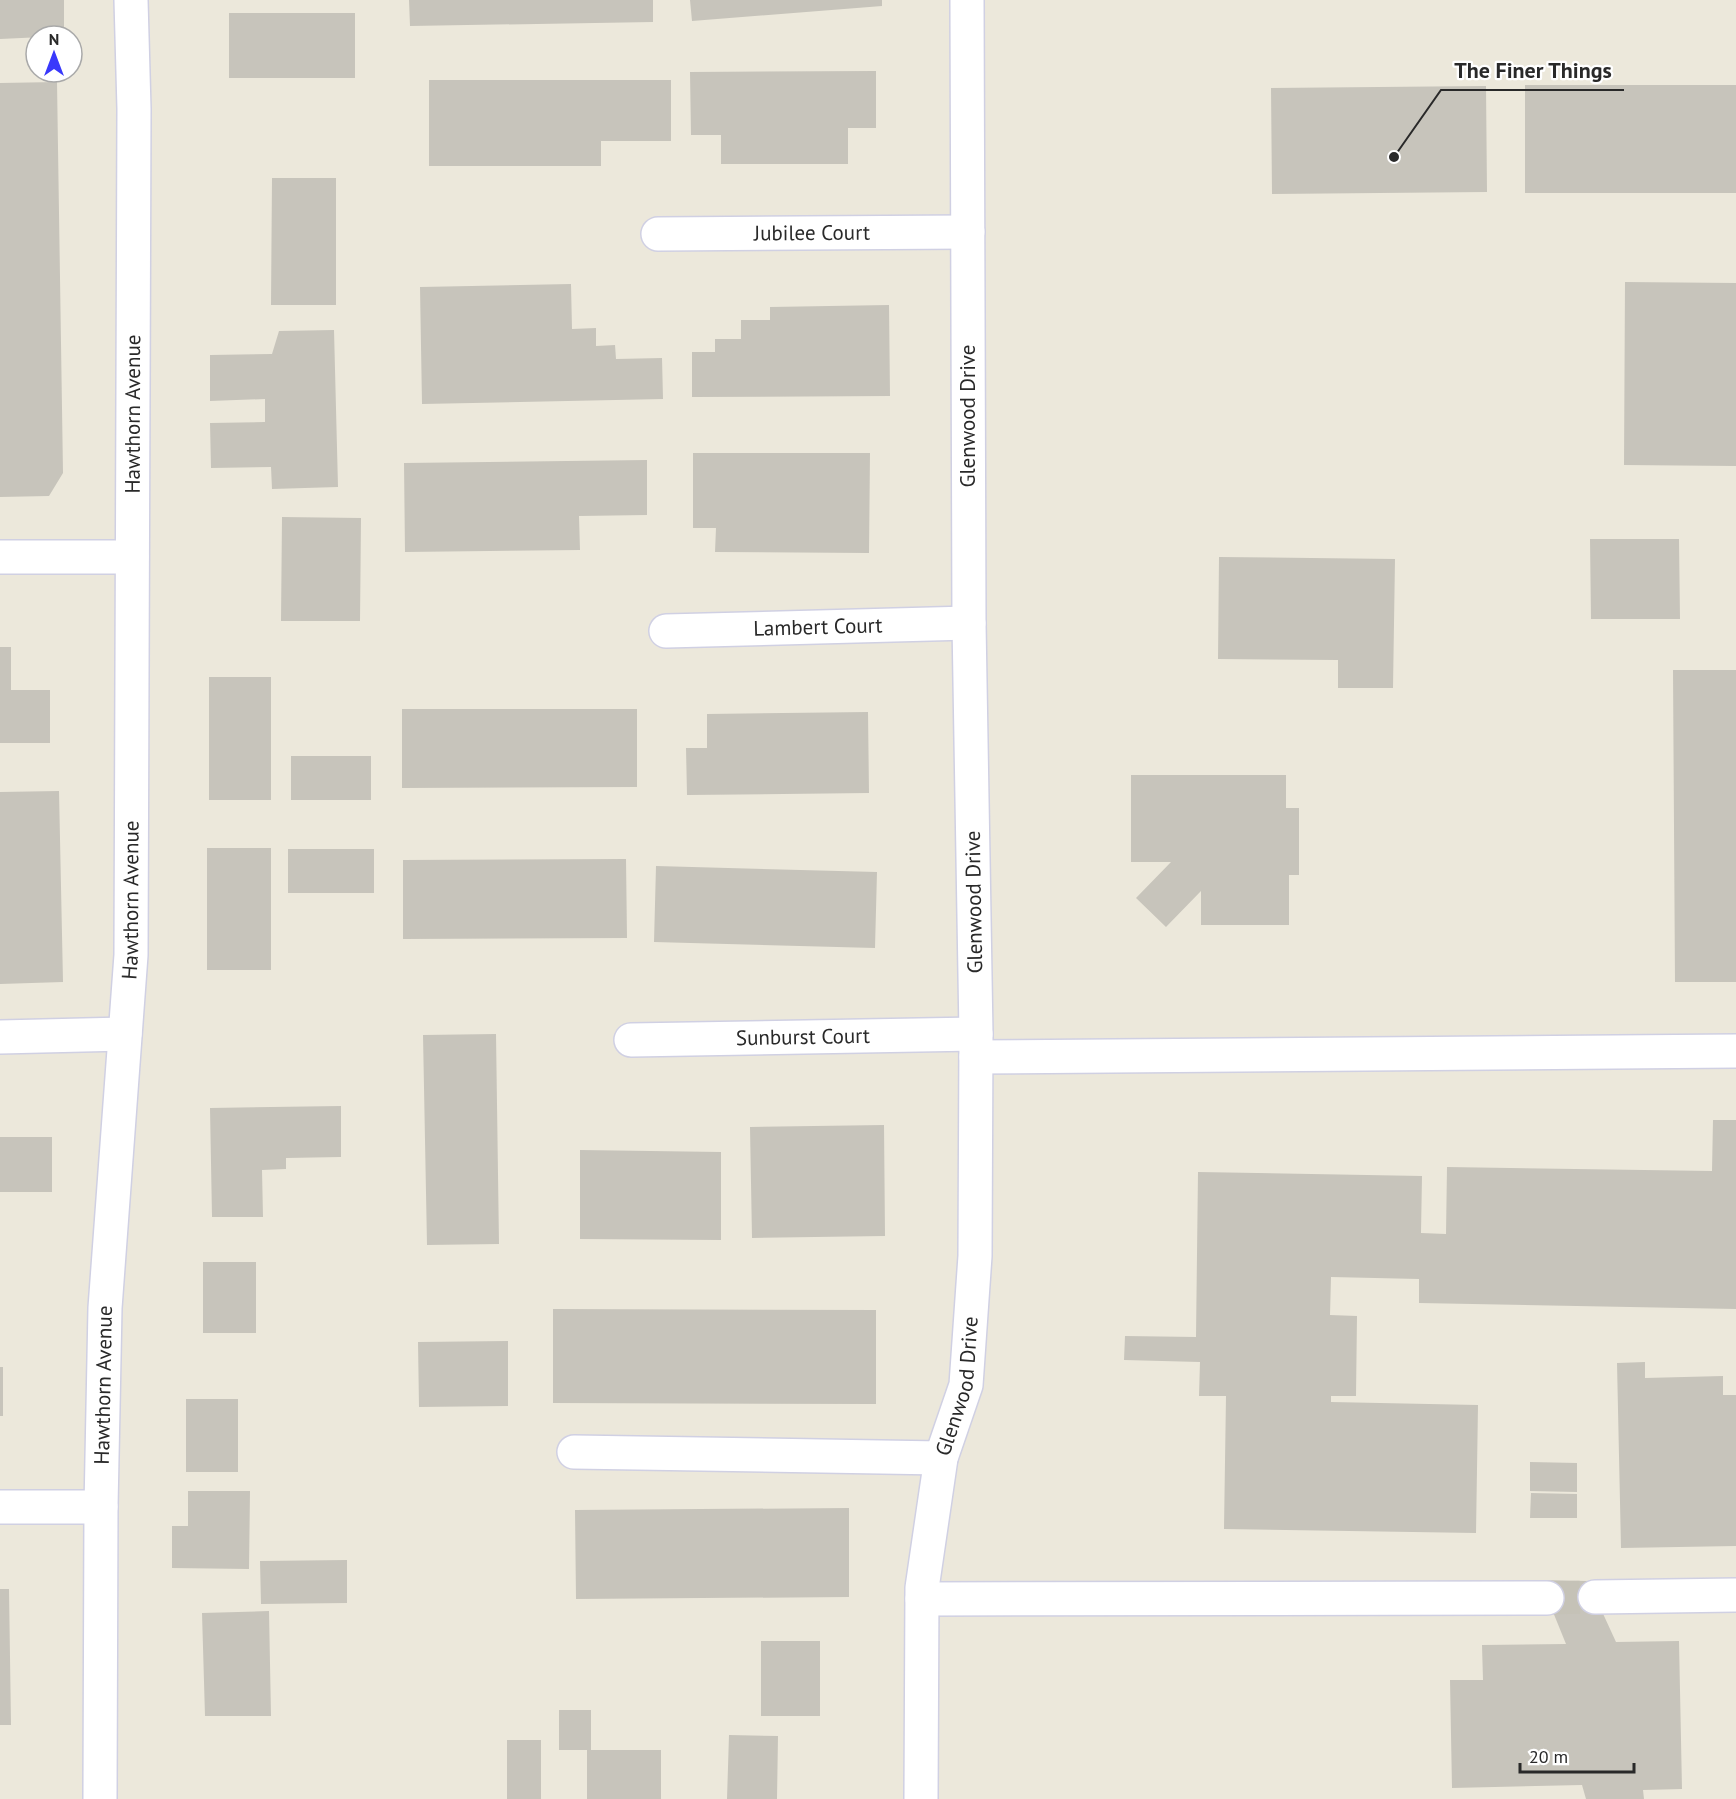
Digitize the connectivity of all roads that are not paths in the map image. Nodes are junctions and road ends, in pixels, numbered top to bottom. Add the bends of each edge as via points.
1 (131, 0) edge
2 (967, 0) edge
3 (968, 232) junction
4 (658, 234) dead end
5 (0, 557) edge
6 (132, 558) junction
7 (969, 623) junction
8 (666, 631) dead end
9 (125, 1034) junction
10 (0, 1037) edge
11 (631, 1040) dead end
12 (976, 1045) junction
13 (1736, 1051) edge
14 (574, 1452) dead end
15 (941, 1458) junction
16 (0, 1507) edge
17 (101, 1507) junction
18 (1736, 1595) edge
19 (1595, 1597) tunnel mouth
20 (1547, 1598) tunnel mouth
21 (922, 1599) junction
22 (100, 1799) edge
23 (921, 1799) edge

1 - 6 street, Hawthorn Avenue
2 - 3 street, Glenwood Drive
3 - 4 street, Jubilee Court
3 - 7 street, Glenwood Drive
5 - 6 street
6 - 9 street, Hawthorn Avenue via 131,955
7 - 8 street, Lambert Court
7 - 12 street, Glenwood Drive
9 - 10 street
9 - 17 street, Hawthorn Avenue via 105,1308
11 - 12 street, Sunburst Court
12 - 13 street, Sunburst Court
12 - 15 street, Glenwood Drive via 975,1256 966,1385
14 - 15 street
15 - 21 street, Glenwood Drive
16 - 17 street
17 - 22 street, Hawthorn Avenue
18 - 19 street
20 - 21 street
21 - 23 street, Glenwood Drive

